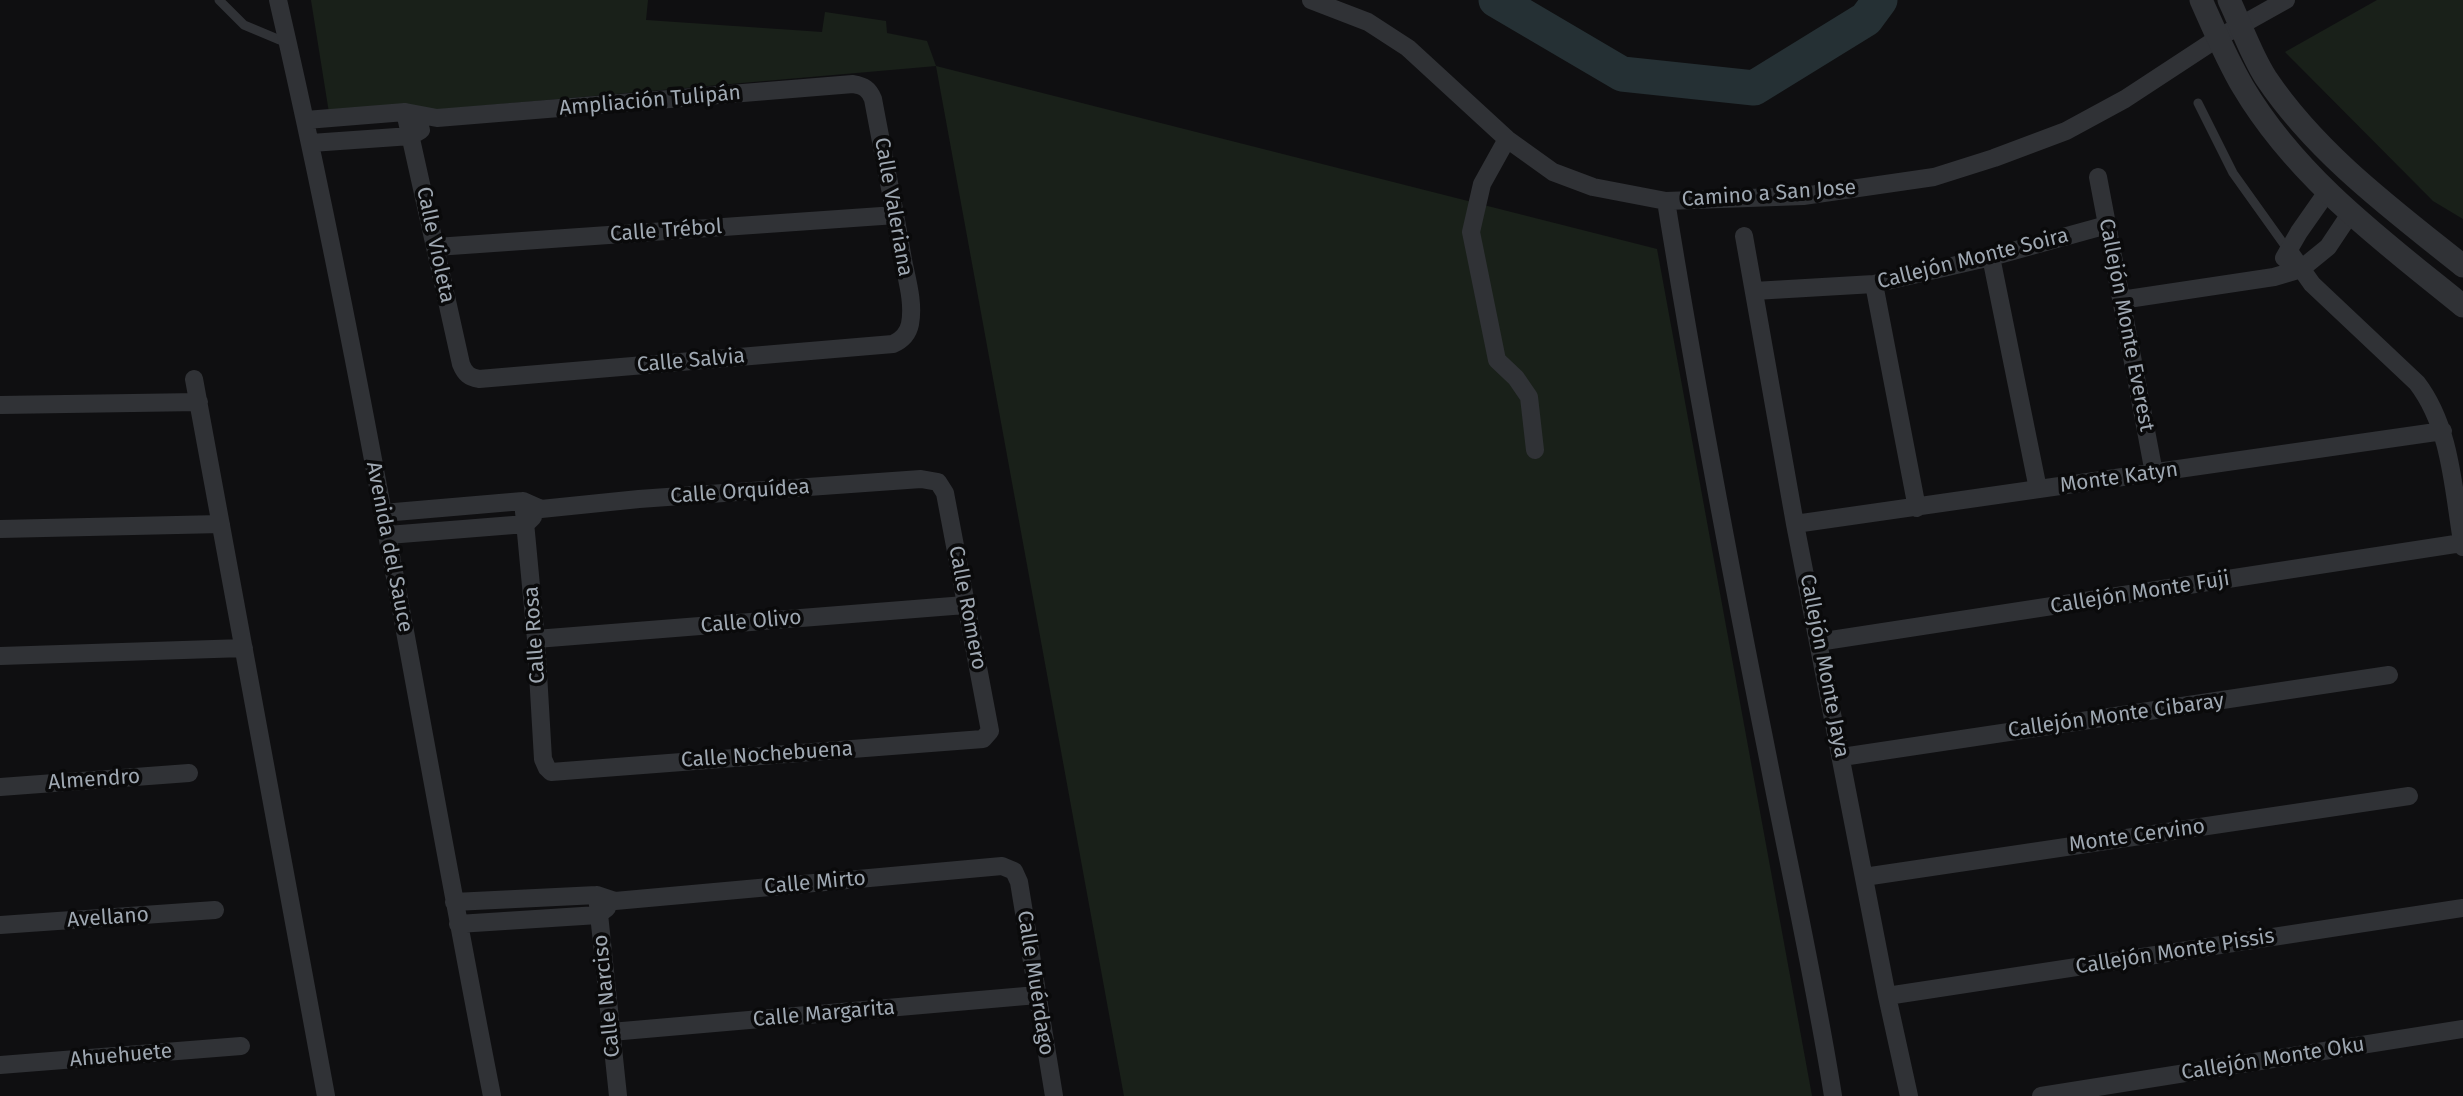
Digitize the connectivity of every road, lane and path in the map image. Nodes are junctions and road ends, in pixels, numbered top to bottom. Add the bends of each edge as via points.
1 (219, 0) edge
2 (278, 0) edge
3 (1311, 0) edge
4 (2202, 0) edge
5 (2229, 0) edge
6 (2286, 0) edge
7 (2241, 26) junction
8 (2218, 38) junction
9 (288, 43) junction
10 (863, 86) joint
11 (2198, 103) dead end
12 (405, 111) junction
13 (437, 118) junction
14 (306, 120) junction
15 (411, 136) junction
16 (1507, 139) junction
17 (311, 143) junction
18 (2098, 177) dead end
19 (2327, 192) junction
20 (1666, 201) junction
21 (2350, 214) junction
22 (896, 215) junction
23 (2107, 225) junction
24 (1744, 236) dead end
25 (436, 247) junction
26 (2288, 250) junction
27 (1991, 257) junction
28 (2463, 266) edge
29 (2301, 269) junction
30 (2274, 276) junction
31 (1874, 284) junction
32 (1754, 291) junction
33 (2121, 300) junction
34 (2463, 306) edge
35 (908, 332) joint
36 (469, 376) joint
37 (194, 379) dead end
38 (199, 402) junction
39 (0, 405) edge
40 (2443, 431) junction
41 (1535, 450) dead end
42 (2154, 473) junction
43 (938, 482) joint
44 (2038, 489) junction
45 (523, 500) junction
46 (1917, 508) junction
47 (541, 509) junction
48 (383, 513) junction
49 (221, 523) junction
50 (526, 524) junction
51 (1796, 524) junction
52 (0, 529) edge
53 (388, 535) junction
54 (2463, 545) edge
55 (965, 605) junction
56 (536, 639) junction
57 (1818, 642) junction
58 (244, 648) junction
59 (0, 656) edge
60 (2389, 675) dead end
61 (988, 735) joint
62 (1842, 757) junction
63 (547, 768) joint
64 (189, 773) dead end
65 (0, 788) edge
66 (2409, 796) dead end
67 (1014, 871) joint
68 (1864, 877) junction
69 (597, 895) junction
70 (615, 901) junction
71 (454, 902) junction
72 (2463, 908) edge
73 (215, 910) dead end
74 (598, 915) junction
75 (0, 925) edge
76 (458, 925) junction
77 (1037, 995) junction
78 (1887, 996) junction
79 (2463, 1029) edge
80 (611, 1032) junction
81 (242, 1046) dead end
82 (0, 1065) edge
83 (326, 1096) edge
84 (492, 1096) edge
85 (618, 1096) edge
86 (1054, 1096) edge
87 (1833, 1096) edge
88 (1909, 1096) edge
89 (2040, 1096) edge

1 - 9 lane via 244,25
2 - 9 street, Avenida del Sauce
3 - 16 street, Camino a San Jose via 1368,22 1408,48
4 - 8 street
5 - 7 street
6 - 7 street, Camino a San Jose
7 - 8 street, Camino a San Jose
7 - 28 street via 2264,76 2297,118 2374,195
8 - 19 street via 2274,131
8 - 20 street, Camino a San Jose via 2066,131 1934,177 1803,196
9 - 14 street, Avenida del Sauce
10 - 13 street, Ampliación Tulipán
10 - 22 street, Calle Valeriana via 873,99
11 - 26 lane via 2233,173
12 - 13 street, Ampliación Tulipán
12 - 14 street, Ampliación Tulipán
12 - 15 street, Calle Violeta
13 - 15 street
14 - 17 street, Avenida del Sauce
15 - 17 street
15 - 25 street, Calle Violeta
16 - 20 street, Camino a San Jose via 1553,172 1593,187
16 - 41 street via 1482,184 1471,232 1497,360 1529,397
17 - 48 street, Avenida del Sauce
18 - 23 street, Callejón Monte Everest
19 - 21 street
19 - 26 street
20 - 87 street via 1694,374
21 - 29 street via 2328,247
21 - 34 street
22 - 25 street, Calle Trébol
22 - 35 street, Calle Valeriana via 911,313
23 - 27 street, Callejón Monte Soira
23 - 33 street, Callejón Monte Everest
24 - 32 street, Callejón Monte Jaya
25 - 36 street, Calle Violeta via 461,364
26 - 29 street
26 - 30 street
27 - 31 street, Callejón Monte Soira
27 - 44 street
29 - 30 street
29 - 40 street via 2417,383
30 - 33 street
31 - 32 street, Callejón Monte Soira
31 - 46 street
32 - 51 street, Callejón Monte Jaya
33 - 42 street, Callejón Monte Everest
35 - 36 street, Calle Salvia via 893,344 479,379
37 - 38 street
38 - 39 street
38 - 49 street
40 - 42 street, Monte Katyn
40 - 54 street
42 - 44 street, Monte Katyn
43 - 47 street, Calle Orquídea via 921,479
43 - 55 street, Calle Romero via 945,493
44 - 46 street, Monte Katyn
45 - 47 street
45 - 48 street
45 - 50 street, Calle Rosa
46 - 51 street, Monte Katyn
47 - 50 street
48 - 53 street, Avenida del Sauce
49 - 52 street
49 - 58 street
50 - 53 street
50 - 56 street, Calle Rosa
51 - 57 street, Callejón Monte Jaya
53 - 71 street, Avenida del Sauce
54 - 57 street, Callejón Monte Fuji
55 - 56 street, Calle Olivo
55 - 61 street, Calle Romero via 990,726
56 - 63 street, Calle Rosa
57 - 62 street, Callejón Monte Jaya
58 - 59 street
58 - 83 street
60 - 62 street, Callejón Monte Cibaray
61 - 63 street, Calle Nochebuena via 557,772
62 - 68 street, Callejón Monte Jaya
64 - 65 street, Almendro
66 - 68 street, Monte Cervino
67 - 70 street, Calle Mirto via 1002,866
67 - 77 street, Calle Muérdago
68 - 78 street, Callejón Monte Jaya
69 - 70 street, Calle Mirto
69 - 71 street, Calle Mirto
69 - 74 street, Calle Narciso
70 - 74 street
71 - 76 street, Avenida del Sauce
72 - 78 street, Callejón Monte Pissis
73 - 75 street, Avellano
74 - 76 street
74 - 80 street, Calle Narciso
76 - 84 street, Avenida del Sauce
77 - 80 street, Calle Margarita
77 - 86 street, Calle Muérdago
78 - 88 street, Callejón Monte Jaya
79 - 89 street, Callejón Monte Oku
80 - 85 street, Calle Narciso
81 - 82 street, Ahuehuete

